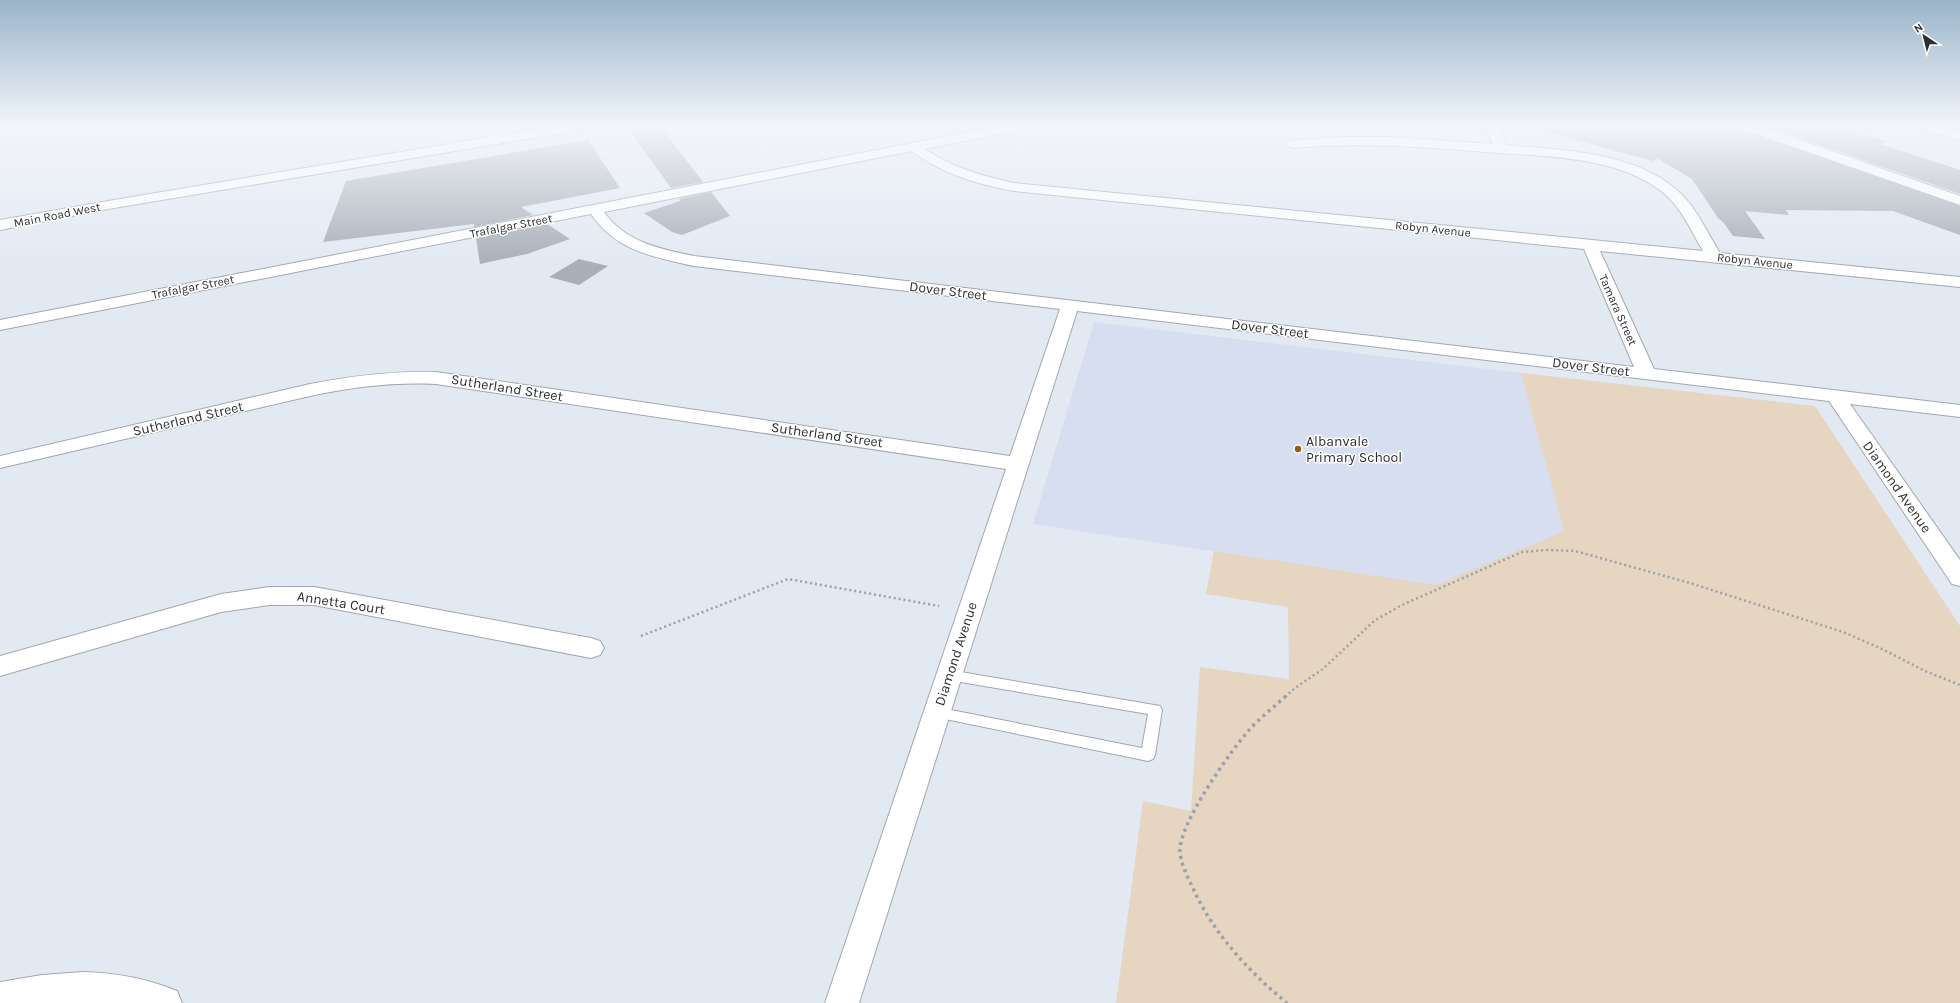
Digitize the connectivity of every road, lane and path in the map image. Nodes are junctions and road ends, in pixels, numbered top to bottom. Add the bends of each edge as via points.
1 (303, 173) edge
2 (786, 173) edge
3 (960, 173) edge
4 (1637, 173) edge
5 (1880, 173) edge
6 (1960, 201) edge
7 (114, 204) junction
8 (595, 210) junction
9 (0, 220) edge
10 (0, 225) edge
11 (1590, 245) junction
12 (1714, 257) junction
13 (1960, 282) edge
14 (1070, 305) junction
15 (0, 325) edge
16 (1647, 374) junction
17 (1835, 396) junction
18 (1960, 411) edge
19 (0, 462) edge
20 (1018, 464) junction
21 (1960, 578) edge
22 (938, 606) dead end
23 (641, 636) dead end
24 (591, 648) dead end
25 (0, 666) edge
26 (949, 675) junction
27 (1960, 685) edge
28 (936, 712) junction
29 (0, 999) edge
30 (165, 1003) edge
31 (842, 1003) edge
32 (1287, 1003) edge

1 - 7 street, Main Road West
2 - 8 street, Trafalgar Street
3 - 11 street, Robyn Avenue via 1014,187
4 - 12 street via 1653,179 1674,195
5 - 6 street
7 - 9 street, Main Road West
7 - 10 street, Main Road West
8 - 14 street, Dover Street via 605,224 622,238 642,248 670,256
8 - 15 street, Trafalgar Street
11 - 12 street, Robyn Avenue
11 - 16 street, Tamara Street
12 - 13 street, Robyn Avenue
14 - 16 street, Dover Street
14 - 20 street, Diamond Avenue
16 - 17 street, Dover Street
17 - 18 street, Dover Street
17 - 21 street, Diamond Avenue
19 - 20 street, Sutherland Street via 328,386 411,376
20 - 26 street, Diamond Avenue
22 - 23 path via 788,579
24 - 25 street, Annetta Court via 342,601 292,595 247,598 222,603
26 - 28 street, Diamond Avenue
26 - 28 lane via 1155,710 1148,756
27 - 32 path via 1843,632 1690,583 1575,551 1536,549 1522,552 1402,605 1374,621 1323,669 1295,688 1250,729 1224,761 1189,819 1183,838 1180,851 1185,871 1197,898 1239,959 1261,982
28 - 31 street, Diamond Avenue
29 - 30 street via 39,991 84,988 124,992

